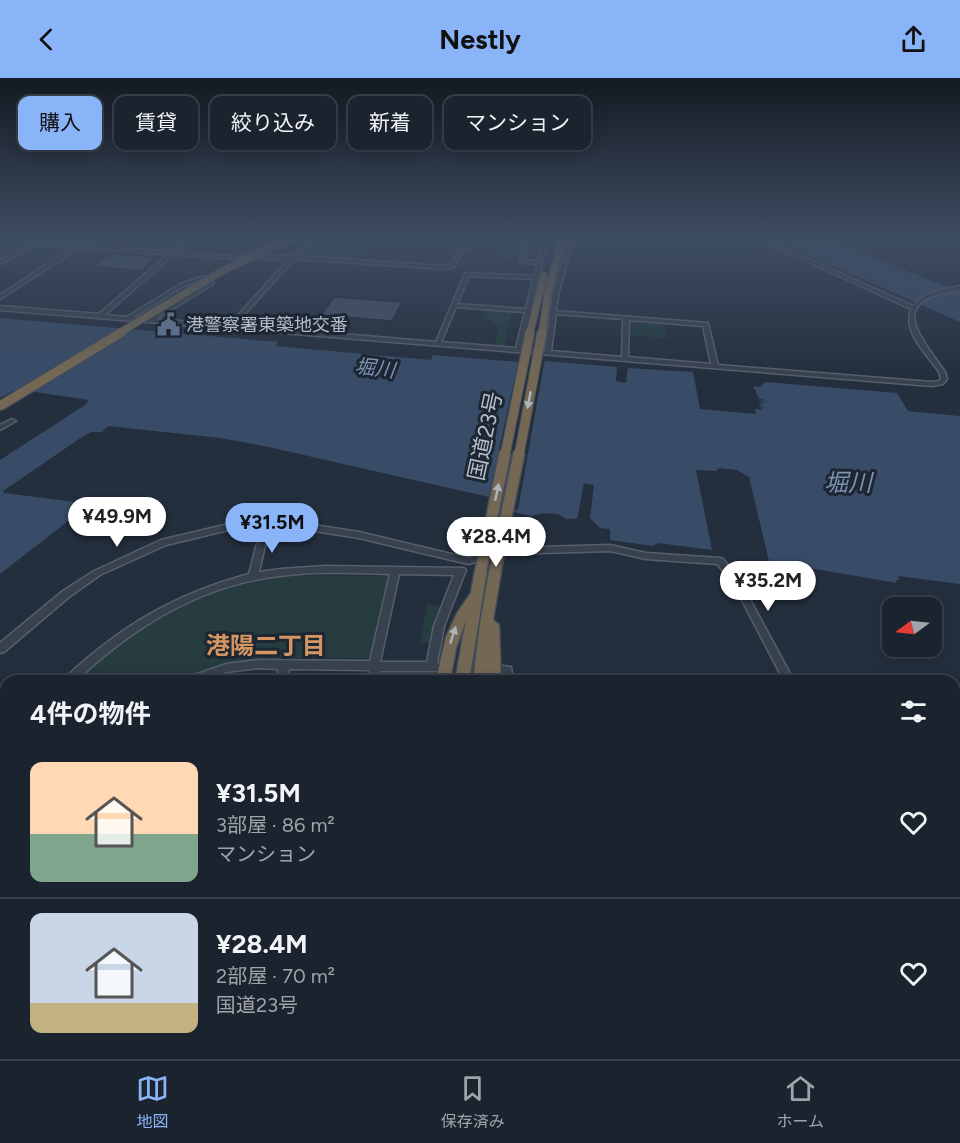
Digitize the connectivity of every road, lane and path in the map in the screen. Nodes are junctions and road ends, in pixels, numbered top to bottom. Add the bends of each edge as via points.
1 (20, 284) edge
2 (137, 284) edge
3 (186, 284) edge
4 (194, 284) edge
5 (197, 284) edge
6 (201, 284) edge
7 (210, 284) edge
8 (268, 284) edge
9 (463, 284) edge
10 (536, 284) edge
11 (542, 284) edge
12 (549, 284) edge
13 (556, 284) edge
14 (864, 284) edge
15 (958, 288) edge
16 (184, 292) dead end
17 (0, 297) edge
18 (454, 305) junction
19 (915, 306) junction
20 (0, 308) edge
21 (530, 311) junction
22 (553, 313) junction
23 (100, 316) junction
24 (129, 318) junction
25 (626, 318) junction
26 (150, 320) junction
27 (230, 327) junction
28 (438, 343) junction
29 (519, 350) junction
30 (548, 353) junction
31 (625, 359) junction
32 (715, 366) junction
33 (0, 398) edge
34 (0, 406) edge
35 (12, 421) dead end
36 (0, 428) edge
37 (266, 525) junction
38 (468, 561) junction
39 (395, 572) junction
40 (459, 572) junction
41 (253, 577) junction
42 (476, 594) junction
43 (491, 600) junction
44 (0, 649) edge
45 (284, 664) junction
46 (374, 665) junction
47 (79, 675) edge
48 (207, 675) edge
49 (283, 675) edge
50 (375, 675) edge
51 (443, 675) edge
52 (463, 675) edge
53 (481, 675) edge
54 (499, 675) edge
55 (786, 675) edge

1 - 17 street
2 - 23 street
3 - 24 street
4 - 33 highway, bridge
5 - 16 street
6 - 34 highway, bridge
7 - 26 street
8 - 27 street
9 - 18 street
10 - 21 street
42 -> 11 highway, 国道23号, bridge
12 -> 43 highway, 国道23号, bridge
13 - 22 street
14 - 19 street
15 - 19 street via 932,294
18 - 21 street
18 - 28 street
19 - 32 street via 910,319 913,328 942,372 941,383
20 - 23 street
21 - 22 street
21 - 29 street
22 - 25 street
22 - 30 street
23 - 24 street
24 - 26 street
25 - 31 street
25 - 32 street via 706,324
26 - 27 street
27 - 28 street
28 - 29 street
29 - 30 street
30 - 31 street
31 - 32 street
35 - 36 street
37 - 38 street via 359,535
37 - 41 street
37 - 44 street via 237,525 193,534 134,555 66,594
38 - 40 street
38 - 55 street via 508,551 610,548 646,556 720,561 736,580
39 - 40 street
39 - 41 street via 306,570
39 - 46 street
40 - 46 street via 439,626 434,667
41 - 47 street via 190,598 147,620 112,643
51 -> 42 highway via 458,618
42 - 52 highway, 国道23号
43 - 53 highway, 国道23号
43 - 54 highway
45 - 46 street
45 - 48 street via 226,668
45 - 49 street
46 - 50 street

